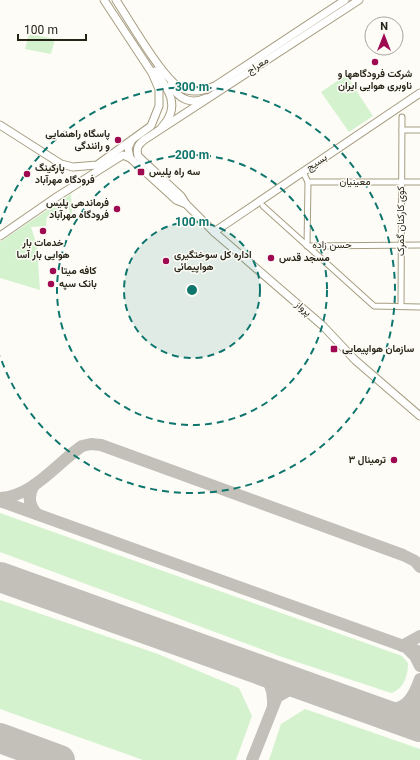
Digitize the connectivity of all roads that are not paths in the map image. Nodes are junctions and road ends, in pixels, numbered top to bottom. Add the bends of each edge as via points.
1 (104, 0) edge
2 (116, 0) edge
3 (345, 0) edge
4 (359, 0) edge
5 (135, 46) junction
6 (217, 89) junction
7 (420, 93) edge
8 (402, 117) dead end
9 (0, 125) edge
10 (402, 130) junction
11 (420, 130) edge
12 (156, 132) junction
13 (130, 142) junction
14 (124, 154) junction
15 (98, 167) junction
16 (303, 172) junction
17 (308, 182) junction
18 (402, 182) junction
19 (420, 182) edge
20 (186, 204) junction
21 (263, 206) dead end
22 (214, 232) junction
23 (0, 236) edge
24 (401, 245) junction
25 (420, 245) edge
26 (307, 246) junction
27 (401, 306) junction
28 (420, 306) edge
29 (420, 416) edge

1 - 5 main road
2 - 6 main road via 167,77 180,88 190,91
3 - 6 main road, معراج
4 - 6 main road, معراج
5 - 12 main road via 158,75 172,99 171,113
5 - 13 main road via 152,73 160,97 157,116 151,126
6 - 12 main road, معراج
7 - 16 main road, بسیج
8 - 10 street, کوی کارکنان گمرک
9 - 15 main road via 61,164 73,167
10 - 11 street
10 - 18 street, کوی کارکنان گمرک
12 - 20 main road, پرواز via 139,144 136,150 138,156 181,196
13 - 14 main road
13 - 14 main road
14 - 15 main road
14 - 20 main road, پرواز via 168,193
15 - 23 main road
16 - 17 street
16 - 22 main road, بسیج
17 - 18 street, معینیان
17 - 26 street, حسن زاده
18 - 19 street, معینیان
18 - 24 street, کوی کارکنان گمرک
20 - 22 main road, پرواز
21 - 26 street
22 - 29 main road, پرواز via 323,326 355,360
24 - 25 street, حسن زاده
24 - 26 street, حسن زاده
24 - 27 street, کوی کارکنان گمرک
26 - 27 street via 374,306
27 - 28 street

